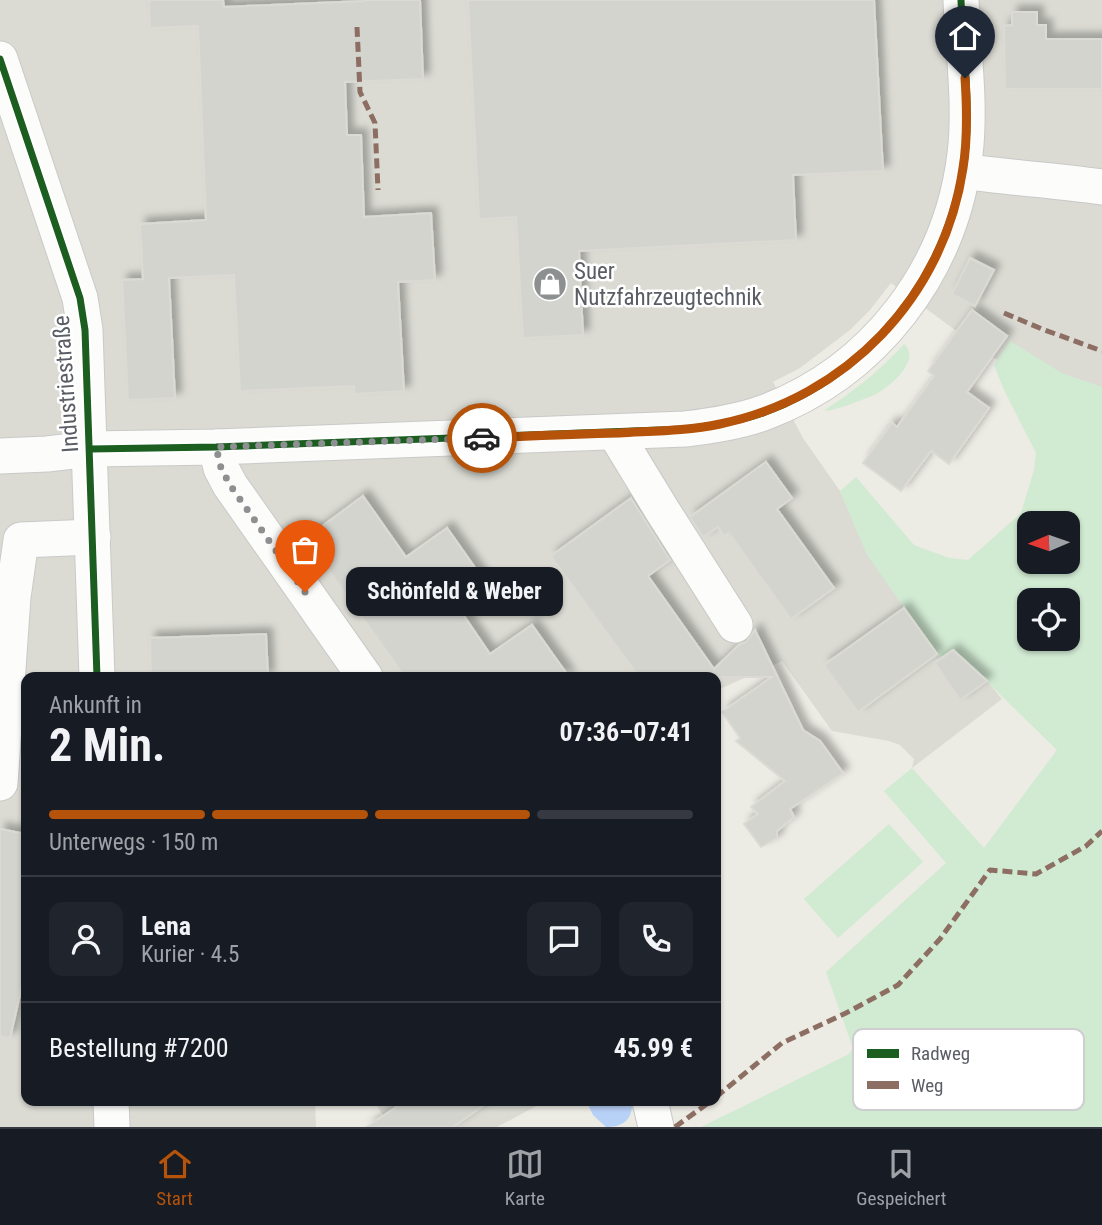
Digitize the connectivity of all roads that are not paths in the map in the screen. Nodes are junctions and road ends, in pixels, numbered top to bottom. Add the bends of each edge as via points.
1 (961, 0) edge
2 (0, 59) edge
3 (963, 171) junction
4 (1102, 187) edge
5 (615, 433) junction
6 (216, 447) junction
7 (90, 449) junction
8 (0, 456) edge
9 (93, 537) junction
10 (735, 625) dead end
11 (97, 672) edge
12 (361, 672) edge
13 (0, 783) edge
14 (111, 1106) edge
15 (651, 1106) edge
16 (111, 1127) edge
17 (656, 1127) edge

1 - 3 street via 967,124
2 - 7 street, Industriestraße via 80,298
3 - 4 street
3 - 5 street via 951,219 925,277 882,336 840,372 792,401 759,414 701,428
5 - 6 street
5 - 10 street
6 - 7 street
6 - 12 street via 230,485
7 - 8 street, Industriestraße
7 - 9 street, Industriestraße
9 - 11 street, Industriestraße
9 - 13 street via 20,540
14 - 16 street
15 - 17 street

